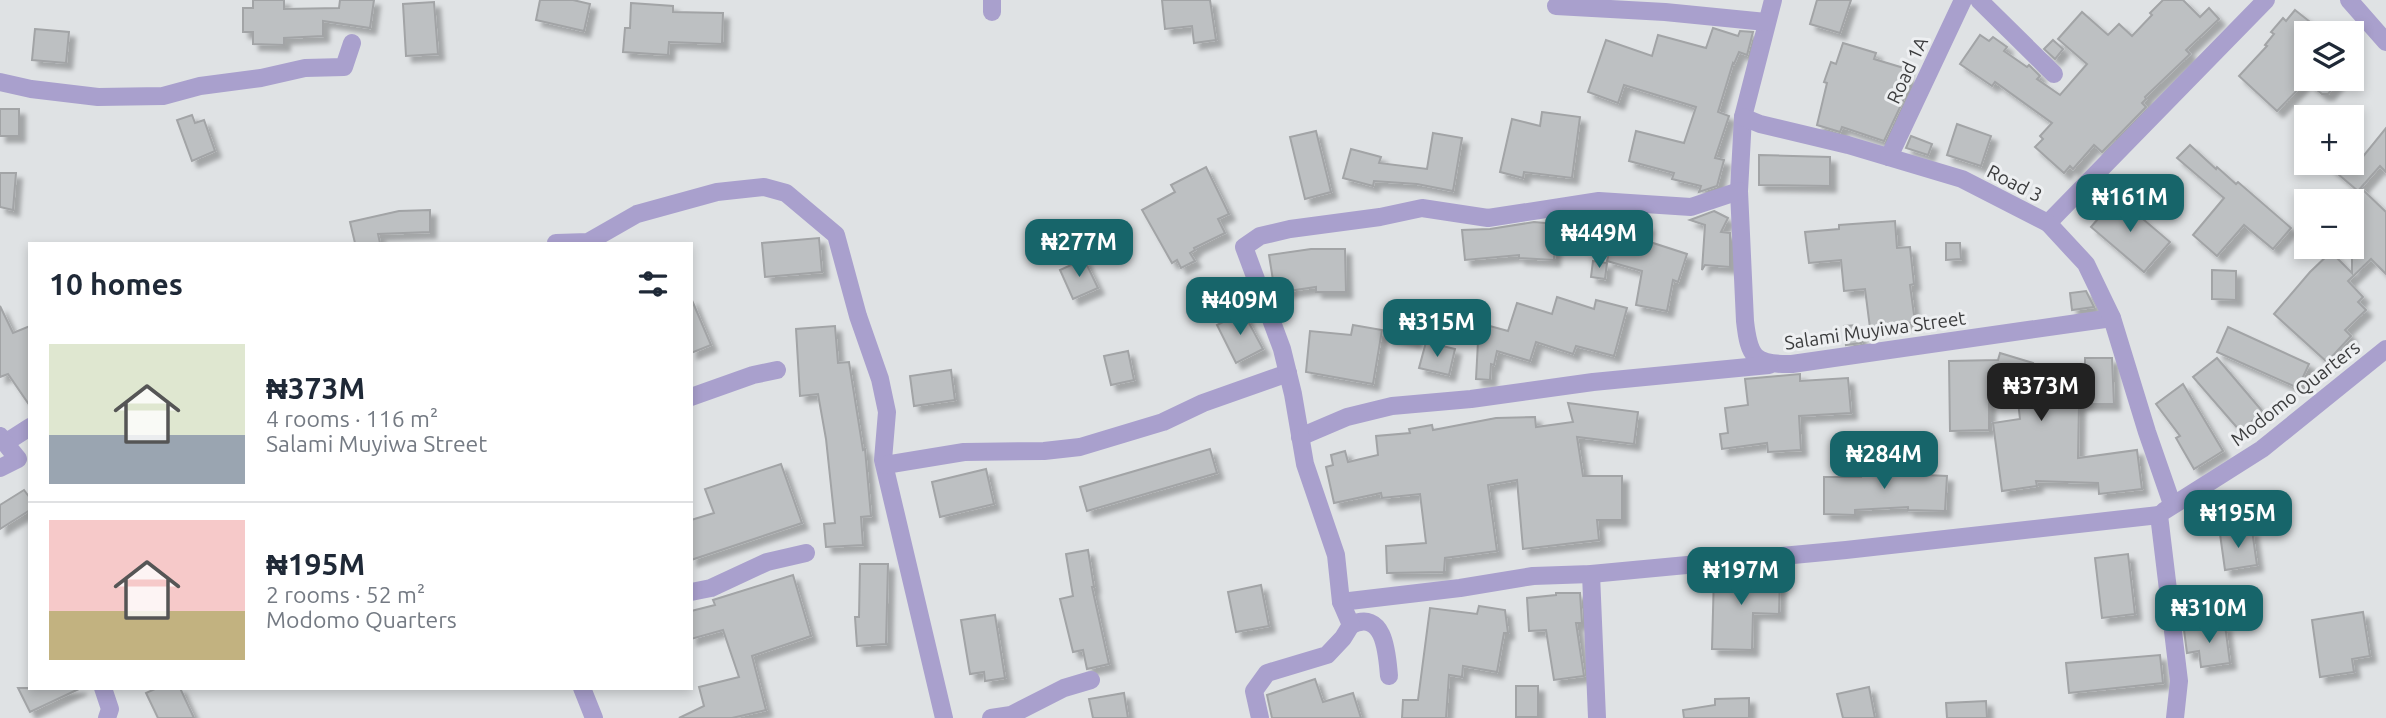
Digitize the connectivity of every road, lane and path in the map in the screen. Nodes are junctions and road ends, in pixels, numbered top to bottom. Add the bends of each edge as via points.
1 (1773, 0) edge
2 (1963, 0) edge
3 (1979, 0) edge
4 (2239, 0) edge
5 (2348, 0) edge
6 (1556, 6) dead end
7 (2260, 6) edge
8 (1766, 22) junction
9 (2386, 42) edge
10 (352, 43) dead end
11 (2054, 74) dead end
12 (0, 82) edge
13 (1743, 117) junction
14 (1889, 157) junction
15 (1739, 191) junction
16 (2048, 223) junction
17 (588, 242) edge
18 (2112, 318) junction
19 (2385, 353) edge
20 (1769, 365) junction
21 (777, 370) dead end
22 (1288, 373) junction
23 (693, 396) edge
24 (28, 428) edge
25 (1300, 437) junction
26 (3, 440) edge
27 (885, 465) junction
28 (0, 468) edge
29 (2165, 510) junction
30 (806, 553) dead end
31 (1591, 574) junction
32 (693, 592) edge
33 (1340, 602) junction
34 (1352, 625) junction
35 (1389, 676) dead end
36 (1091, 680) dead end
37 (104, 690) edge
38 (583, 690) edge
39 (107, 718) edge
40 (594, 718) edge
41 (944, 718) edge
42 (991, 718) edge
43 (1260, 718) edge
44 (1597, 718) edge
45 (2175, 718) edge

1 - 8 street, Salami Muyiwa Street
2 - 14 street, Road 1A
3 - 11 street
4 - 7 street
5 - 9 street
6 - 8 street
7 - 16 street, Road 3
8 - 13 street, Salami Muyiwa Street
10 - 12 street via 344,67 305,68 163,96 99,97
13 - 14 street, Road 3
13 - 15 street, Salami Muyiwa Street
14 - 16 street, Road 3 via 1962,179
15 - 20 street, Salami Muyiwa Street via 1747,341 1754,356
15 - 22 street via 1691,206 1599,201 1488,218 1423,208 1260,236 1244,247
16 - 18 street via 2086,264
17 - 27 street via 637,214 717,192 764,187 786,193 836,235 880,379 887,412
18 - 20 street, Salami Muyiwa Street
18 - 29 street
19 - 29 street, Modomo Quarters via 2262,449
20 - 25 street via 1392,406 1347,416
21 - 23 street
22 - 25 street
22 - 27 street via 1163,422 1080,447 964,452
24 - 26 street
25 - 33 street via 1311,486 1336,555
26 - 28 street via 18,459
27 - 41 street
29 - 31 street via 1846,550
29 - 45 street via 2179,681
30 - 32 street via 766,562
31 - 33 street via 1533,576
31 - 44 street
33 - 34 street
34 - 35 street via 1360,621 1380,629
34 - 43 street via 1327,655 1267,673 1254,691
36 - 42 street via 1010,715
37 - 39 street via 110,709
38 - 40 street

